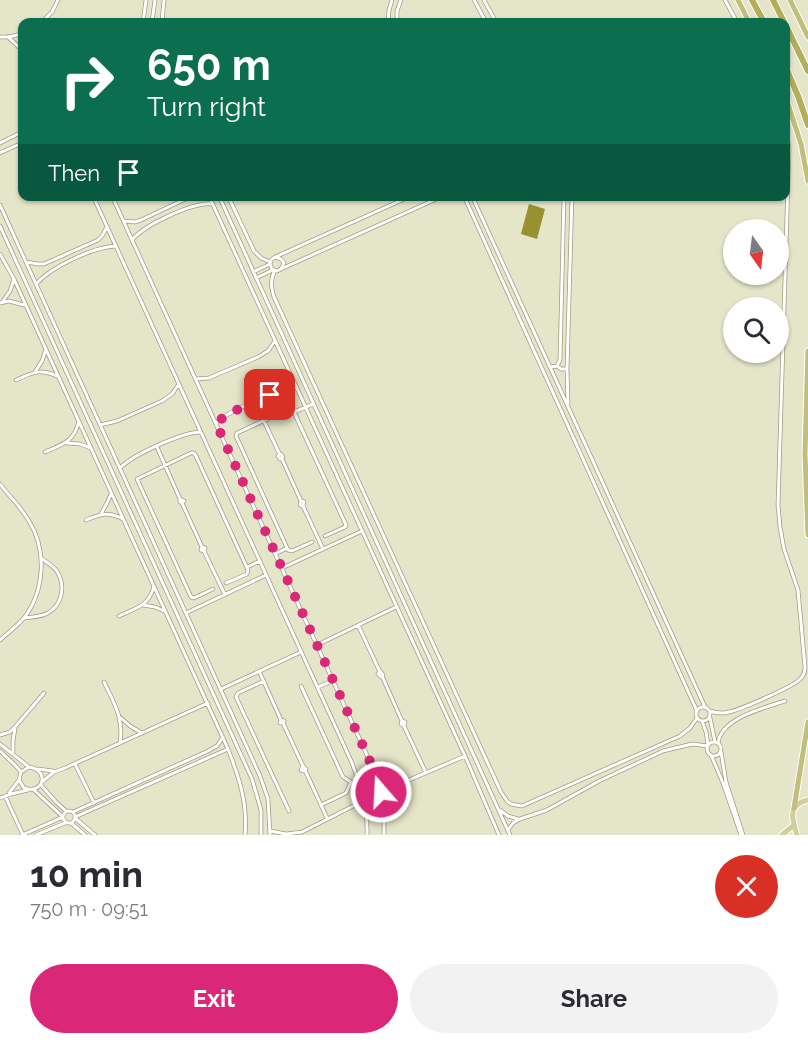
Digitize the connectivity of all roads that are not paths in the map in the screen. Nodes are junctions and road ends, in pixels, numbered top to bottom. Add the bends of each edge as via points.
1 (58, 0) edge
2 (146, 0) edge
3 (155, 0) edge
4 (164, 0) edge
5 (392, 0) edge
6 (401, 0) edge
7 (474, 0) edge
8 (484, 0) edge
9 (725, 0) edge
10 (738, 0) edge
11 (752, 0) edge
12 (773, 0) edge
13 (790, 0) edge
14 (47, 18) edge
15 (144, 18) edge
16 (153, 18) edge
17 (162, 18) edge
18 (388, 18) edge
19 (397, 18) edge
20 (484, 18) edge
21 (494, 18) edge
22 (735, 18) edge
23 (747, 18) edge
24 (762, 18) edge
25 (782, 18) edge
26 (790, 34) edge
27 (18, 35) edge
28 (0, 37) edge
29 (8, 37) junction
30 (808, 37) edge
31 (18, 46) edge
32 (808, 71) edge
33 (790, 77) edge
34 (790, 110) edge
35 (808, 125) edge
36 (18, 134) edge
37 (0, 143) edge
38 (18, 145) edge
39 (0, 153) edge
40 (808, 181) edge
41 (95, 201) edge
42 (114, 201) edge
43 (181, 201) edge
44 (211, 201) edge
45 (221, 201) edge
46 (230, 201) edge
47 (400, 201) edge
48 (432, 201) edge
49 (466, 201) edge
50 (474, 201) edge
51 (564, 201) edge
52 (572, 201) edge
53 (787, 201) edge
54 (212, 204) junction
55 (0, 205) edge
56 (123, 221) junction
57 (0, 226) edge
58 (107, 226) junction
59 (132, 240) junction
60 (116, 246) junction
61 (0, 254) edge
62 (500, 256) junction
63 (275, 257) junction
64 (492, 260) junction
65 (26, 262) junction
66 (270, 263) junction
67 (281, 269) junction
68 (274, 270) junction
69 (253, 272) junction
70 (256, 278) junction
71 (14, 279) junction
72 (36, 284) junction
73 (43, 300) junction
74 (1, 302) edge
75 (36, 304) junction
76 (26, 306) junction
77 (51, 318) junction
78 (44, 321) junction
79 (275, 341) junction
80 (46, 349) junction
81 (808, 351) edge
82 (557, 366) junction
83 (550, 367) junction
84 (567, 369) junction
85 (35, 372) junction
86 (59, 377) junction
87 (195, 379) junction
88 (16, 380) dead end
89 (178, 384) junction
90 (296, 387) junction
91 (255, 402) junction
92 (313, 404) junction
93 (305, 407) junction
94 (569, 408) junction
95 (294, 412) junction
96 (79, 421) junction
97 (264, 421) junction
98 (216, 423) junction
99 (100, 425) junction
100 (201, 432) junction
101 (67, 443) junction
102 (157, 447) junction
103 (91, 448) junction
104 (45, 452) dead end
105 (165, 465) junction
106 (120, 468) junction
107 (603, 482) junction
108 (0, 484) edge
109 (595, 486) junction
110 (111, 492) junction
111 (1, 493) edge
112 (7, 494) junction
113 (101, 514) junction
114 (123, 519) junction
115 (86, 520) dead end
116 (362, 531) junction
117 (808, 535) edge
118 (325, 536) dead end
119 (312, 542) dead end
120 (287, 548) junction
121 (323, 549) junction
122 (275, 554) junction
123 (41, 558) junction
124 (260, 561) junction
125 (247, 567) junction
126 (282, 568) junction
127 (388, 568) junction
128 (380, 572) junction
129 (266, 575) junction
130 (226, 584) dead end
131 (154, 586) junction
132 (213, 589) dead end
133 (225, 595) junction
134 (143, 605) junction
135 (396, 607) junction
136 (166, 612) junction
137 (186, 613) junction
138 (119, 616) dead end
139 (24, 618) junction
140 (358, 625) junction
141 (0, 640) edge
142 (317, 645) junction
143 (301, 652) junction
144 (259, 671) junction
145 (333, 680) junction
146 (264, 681) junction
147 (104, 682) dead end
148 (302, 686) dead end
149 (318, 687) junction
150 (221, 689) junction
151 (44, 693) dead end
152 (785, 701) dead end
153 (208, 703) junction
154 (705, 707) junction
155 (697, 711) junction
156 (710, 711) junction
157 (120, 717) junction
158 (697, 718) junction
159 (710, 718) junction
160 (702, 721) junction
161 (808, 722) edge
162 (15, 728) junction
163 (142, 733) junction
164 (0, 735) edge
165 (223, 737) junction
166 (716, 742) junction
167 (120, 743) junction
168 (0, 744) edge
169 (470, 746) junction
170 (708, 746) junction
171 (228, 749) junction
172 (462, 750) junction
173 (0, 751) edge
174 (250, 752) junction
175 (721, 752) junction
176 (13, 754) junction
177 (711, 755) junction
178 (242, 756) junction
179 (465, 756) junction
180 (75, 764) junction
181 (32, 767) junction
182 (21, 772) junction
183 (54, 772) junction
184 (426, 773) junction
185 (19, 780) junction
186 (41, 783) junction
187 (32, 790) junction
188 (381, 792) junction
189 (5, 796) junction
190 (0, 798) edge
191 (365, 800) junction
192 (808, 800) edge
193 (93, 803) junction
194 (321, 805) junction
195 (498, 808) junction
196 (795, 808) junction
197 (66, 811) junction
198 (289, 811) dead end
199 (73, 812) junction
200 (63, 817) junction
201 (75, 817) junction
202 (327, 818) junction
203 (520, 819) junction
204 (69, 823) junction
205 (794, 825) junction
206 (508, 830) junction
207 (270, 833) edge
208 (23, 835) edge
209 (36, 835) edge
210 (85, 835) edge
211 (95, 835) edge
212 (245, 835) edge
213 (261, 835) edge
214 (367, 835) edge
215 (384, 835) edge
216 (499, 835) edge
217 (510, 835) edge
218 (742, 835) edge
219 (782, 835) edge
220 (797, 835) edge

1 - 14 street
2 - 15 street
3 - 16 street
4 - 17 street
5 - 18 street
6 - 19 street
7 - 20 street
8 - 21 street
9 - 22 street
10 - 23 highway
11 - 24 highway
12 - 25 highway
13 - 30 highway
26 - 32 highway
27 - 29 street
28 - 29 street
29 - 31 street
33 - 35 highway
34 - 40 highway
36 - 37 street
38 - 39 street
41 - 58 street
42 - 56 street
43 - 56 street via 141,220
44 - 54 street
45 - 69 street
46 - 66 street via 254,251
47 - 63 street
48 - 67 street
49 - 64 street
50 - 62 street
51 - 82 street
52 - 84 street
53 - 156 street via 778,505 784,549 798,590 805,672 798,681 736,710
54 - 59 street via 191,207 144,228
54 - 79 street
55 - 65 street
56 - 59 street
57 - 75 street
58 - 60 street
58 - 65 street via 98,240 50,262
59 - 87 street
60 - 72 street via 54,269
60 - 89 street
61 - 71 street
62 - 64 street
62 - 83 street
63 - 66 street
63 - 67 street via 283,261
64 - 109 street
65 - 72 street
66 - 68 street
66 - 69 street
67 - 68 street
68 - 70 street
68 - 158 street via 274,296 507,801 522,806 559,790 680,736
69 - 70 street
70 - 92 street
71 - 74 street
71 - 76 street
72 - 73 street
73 - 75 street
73 - 77 street
74 - 76 street
75 - 78 street
76 - 80 street
77 - 78 street
77 - 99 street
78 - 178 street
79 - 87 street via 258,357 216,376
79 - 90 street
80 - 85 street
80 - 86 street
81 - 117 highway
82 - 83 street
82 - 84 street
83 - 94 street
84 - 94 street
85 - 86 street
85 - 88 street
86 - 96 street
87 - 98 street
89 - 99 street via 162,401
89 - 100 street
90 - 91 street
90 - 93 street
91 - 97 street
91 - 98 street
92 - 93 street
92 - 127 street
93 - 95 street
93 - 116 street
94 - 107 street
95 - 97 street via 290,409
95 - 118 street via 346,525
96 - 101 street
96 - 103 street
97 - 120 street via 236,436
97 - 121 street
98 - 122 street
99 - 106 street
100 - 102 street via 182,435
100 - 124 street
101 - 103 street
101 - 104 street
102 - 105 street
102 - 106 street
103 - 110 street
105 - 125 street via 195,454
105 - 132 street via 138,480 191,597
105 - 133 street
106 - 137 street
107 - 109 street
107 - 154 street
108 - 112 street
109 - 155 street
110 - 113 street
110 - 114 street
111 - 112 street
112 - 123 street via 36,534
113 - 114 street
113 - 115 street
114 - 131 street
116 - 121 street
116 - 128 street
119 - 120 street via 291,551
120 - 122 street
121 - 126 street
122 - 126 street
123 - 139 street via 37,595
123 - 139 street via 61,579 62,595 46,614
124 - 125 street
124 - 129 street
125 - 130 street via 247,574
126 - 142 street
127 - 128 street
127 - 169 street
128 - 135 street
129 - 133 street
129 - 143 street
131 - 134 street
131 - 136 street
133 - 137 street
134 - 136 street
134 - 138 street
135 - 140 street
135 - 172 street
136 - 153 street
137 - 150 street
139 - 141 street
140 - 142 street
140 - 184 street
142 - 145 street
143 - 144 street
143 - 149 street
144 - 146 street
144 - 150 street
145 - 149 street
145 - 188 street
146 - 194 street
146 - 198 street via 236,697
147 - 157 street
148 - 194 street via 344,778 351,782 346,793
149 - 191 street
150 - 174 street
151 - 162 street
152 - 166 street via 732,722
153 - 163 street
153 - 165 street
154 - 155 street
154 - 156 street
155 - 158 street
156 - 159 street
157 - 163 street
157 - 167 street
158 - 160 street
159 - 160 street
159 - 166 street
160 - 170 street
161 - 196 highway
162 - 164 street
162 - 176 street
163 - 167 street
165 - 171 street
165 - 193 street via 212,749
166 - 170 street
166 - 175 street
167 - 180 street
168 - 176 street
169 - 172 street
169 - 195 street
170 - 177 street
170 - 203 street via 692,744 663,751 547,810
171 - 201 street
171 - 212 street via 243,792
172 - 179 street
173 - 182 street
174 - 178 street
174 - 207 street via 265,789
175 - 177 street
175 - 218 street
176 - 181 street
177 - 218 street
178 - 213 street via 259,801
179 - 184 street
179 - 216 street
180 - 183 street
180 - 193 street
181 - 182 street
181 - 183 street
181 - 186 street via 42,775
182 - 185 street
183 - 186 street
184 - 188 street
185 - 187 street
185 - 189 street
186 - 187 street
186 - 197 street
187 - 189 street
187 - 200 street
188 - 215 street
189 - 190 street
189 - 208 street
191 - 202 street
191 - 214 street
192 - 196 main road
193 - 199 street
194 - 202 street
195 - 203 street
195 - 206 street
196 - 205 main road
197 - 199 street
197 - 200 street
199 - 201 street
200 - 204 street
200 - 208 street
201 - 204 street
201 - 211 street
202 - 207 street via 297,833
203 - 206 street
204 - 209 street
204 - 210 street
205 - 219 main road
205 - 220 main road
206 - 217 street

